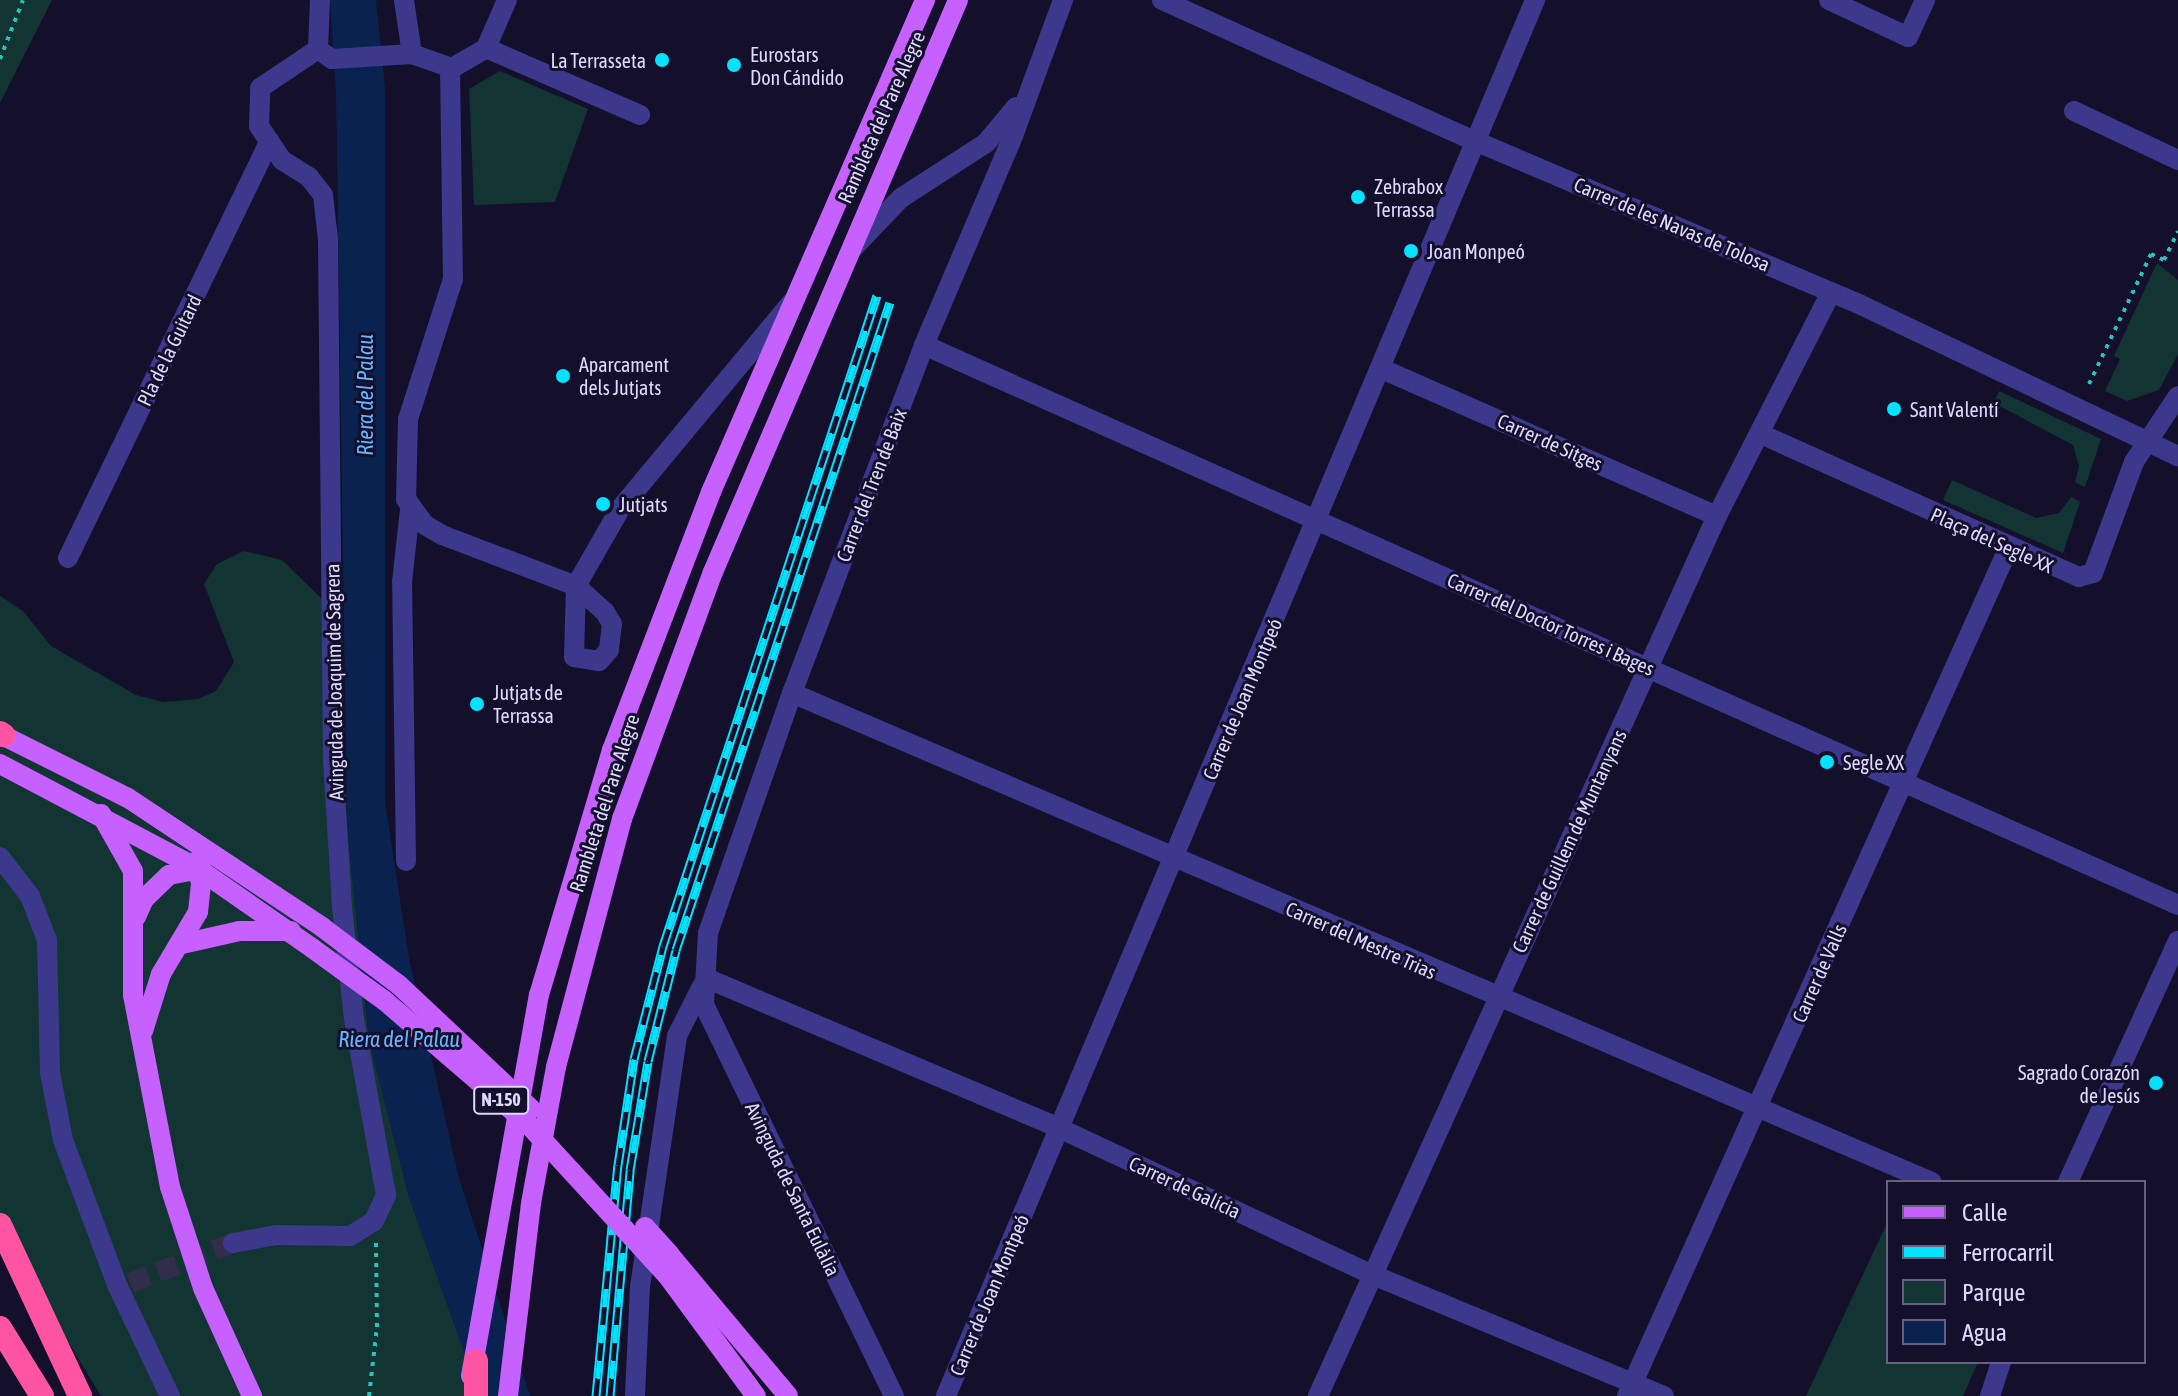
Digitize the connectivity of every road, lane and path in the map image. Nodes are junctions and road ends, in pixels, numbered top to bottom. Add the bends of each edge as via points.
1 (23, 0) edge
2 (320, 0) edge
3 (404, 0) edge
4 (507, 0) edge
5 (925, 0) edge
6 (958, 0) edge
7 (1063, 0) edge
8 (1162, 0) edge
9 (1535, 0) edge
10 (1829, 0) edge
11 (1925, 0) edge
12 (486, 48) junction
13 (325, 54) junction
14 (402, 55) junction
15 (0, 59) edge
16 (450, 67) junction
17 (1024, 98) junction
18 (2074, 111) dead end
19 (640, 115) dead end
20 (270, 141) junction
21 (1475, 141) junction
22 (2178, 160) edge
23 (2178, 231) edge
24 (848, 254) junction
25 (1831, 292) junction
26 (795, 299) junction
27 (924, 345) junction
28 (1382, 369) junction
29 (2089, 384) dead end
30 (2178, 396) edge
31 (1763, 435) junction
32 (2151, 442) junction
33 (2178, 456) edge
34 (410, 509) junction
35 (1717, 516) junction
36 (1318, 521) junction
37 (2008, 549) junction
38 (68, 558) dead end
39 (1649, 668) junction
40 (792, 693) junction
41 (1, 734) edge
42 (0, 764) edge
43 (1904, 785) junction
44 (128, 798) junction
45 (101, 814) junction
46 (0, 857) edge
47 (1175, 858) junction
48 (406, 861) dead end
49 (197, 868) junction
50 (266, 887) junction
51 (2178, 905) edge
52 (135, 918) junction
53 (291, 931) junction
54 (2178, 941) edge
55 (182, 944) junction
56 (706, 978) junction
57 (1496, 999) junction
58 (142, 1036) junction
59 (1758, 1110) junction
60 (1059, 1128) junction
61 (1927, 1180) edge
62 (2069, 1180) edge
63 (374, 1221) junction
64 (0, 1225) edge
65 (233, 1243) tunnel mouth
66 (668, 1264) junction
67 (1373, 1275) junction
68 (0, 1328) edge
69 (734, 1334) junction
70 (476, 1361) junction
71 (2000, 1364) edge
72 (1630, 1389) edge
73 (755, 1392) edge
74 (42, 1396) edge
75 (80, 1396) edge
76 (170, 1396) edge
77 (252, 1396) edge
78 (369, 1396) edge
79 (464, 1396) edge
80 (476, 1396) edge
81 (508, 1396) edge
82 (635, 1396) edge
83 (780, 1396) edge
84 (788, 1396) edge
85 (894, 1396) edge
86 (946, 1396) edge
87 (1318, 1396) edge
88 (1664, 1396) edge
89 (1990, 1396) edge

1 - 15 path
2 - 13 street
3 - 14 street
4 - 12 street
5 - 26 main road, Rambleta del Pare Alegre
6 - 24 main road, Rambleta del Pare Alegre
7 - 17 street, Carrer del Tren de Baix
8 - 21 street, Carrer de les Navas de Tolosa
9 - 21 street, Carrer de Joan Montpeó
10 - 11 street via 1908,37
12 - 16 street via 471,62
12 - 19 street
13 - 14 street
13 - 20 street, Avinguda de Joaquim de Sagrera via 260,88 259,126
14 - 16 street
16 - 34 street via 453,279 408,419 404,489
17 - 24 street, Rambleta del Pare Alegre via 986,143 901,198
17 - 27 street, Carrer del Tren de Baix via 1013,136
18 - 22 street
20 - 38 street, Pla de la Guitard
20 - 63 street, Avinguda de Joaquim de Sagrera via 282,160 309,177 323,195 328,239 333,761 354,1019 386,1195
21 - 25 street, Carrer de les Navas de Tolosa
21 - 28 street, Carrer de Joan Montpeó
23 - 29 path via 2164,260 2151,254
24 - 81 main road, Rambleta del Pare Alegre via 713,572 597,898 556,1067 531,1203
25 - 31 street, Carrer de Guillem de Muntanyans
25 - 32 street, Carrer de les Navas de Tolosa
26 - 34 street, Rambleta del Pare Alegre via 640,480 576,586 442,535
26 - 70 main road, Rambleta del Pare Alegre via 683,560 586,827 539,995
27 - 36 street, Carrer del Doctor Torres i Bages
27 - 40 street, Carrer del Tren de Baix
28 - 35 street, Carrer de Sitges
28 - 36 street, Carrer de Joan Montpeó
30 - 32 street
31 - 35 street, Carrer de Guillem de Muntanyans
31 - 37 street, Plaça del Segle XX
32 - 33 street, Carrer de les Navas de Tolosa
32 - 37 street, Plaça del Segle XX via 2134,462 2093,573 2079,577
34 - 48 street via 402,582
35 - 39 street, Carrer de Guillem de Muntanyans
36 - 39 street, Carrer del Doctor Torres i Bages
36 - 47 street, Carrer de Joan Montpeó
37 - 43 street, Carrer de Valls
39 - 43 street, Carrer del Doctor Torres i Bages
39 - 57 street, Carrer de Guillem de Muntanyans
40 - 47 street, Carrer del Mestre Trias
40 - 56 street, Carrer del Tren de Baix via 708,933
41 - 44 main road, N-150
42 - 45 main road, N-150
43 - 51 street, Carrer del Doctor Torres i Bages
43 - 59 street, Carrer de Valls
44 - 49 main road via 183,848
44 - 50 main road, N-150
45 - 49 main road, N-150
45 - 52 main road via 128,856
46 - 76 street via 30,896 47,940 50,1073 63,1140
47 - 57 street, Carrer del Mestre Trias
47 - 60 street, Carrer de Joan Montpeó
49 - 50 main road
49 - 52 main road via 169,875 149,893
49 - 53 main road, N-150
49 - 55 main road via 202,893
50 - 66 main road, N-150, bridge via 399,985 477,1057 581,1158
52 - 58 main road via 133,995
53 - 55 main road via 239,931
53 - 66 main road, N-150, bridge via 385,1001 527,1123
54 - 62 street
55 - 58 main road via 155,987
56 - 60 street, Carrer de Galícia
56 - 82 street via 677,1036 640,1287
56 - 85 street, Avinguda de Santa Eulàlia via 704,1004
57 - 59 street, Carrer del Mestre Trias
57 - 67 street, Carrer de Guillem de Muntanyans
58 - 77 main road via 154,1123 178,1218
59 - 61 street, Carrer del Mestre Trias
59 - 72 street, Carrer de Valls
60 - 67 street, Carrer de Galícia
60 - 86 street, Carrer de Joan Montpeó
63 - 65 street via 350,1236 276,1235
63 - 78 path via 377,1327
64 - 75 highway
66 - 69 main road, N-150
66 - 73 main road, N-150
67 - 72 street, Carrer de Galícia
67 - 87 street, Carrer de Guillem de Muntanyans
68 - 74 highway
69 - 83 main road, N-150
69 - 84 main road
70 - 79 main road, Rambleta del Pare Alegre
70 - 80 highway
71 - 89 street
72 - 88 street, Carrer de Galícia

